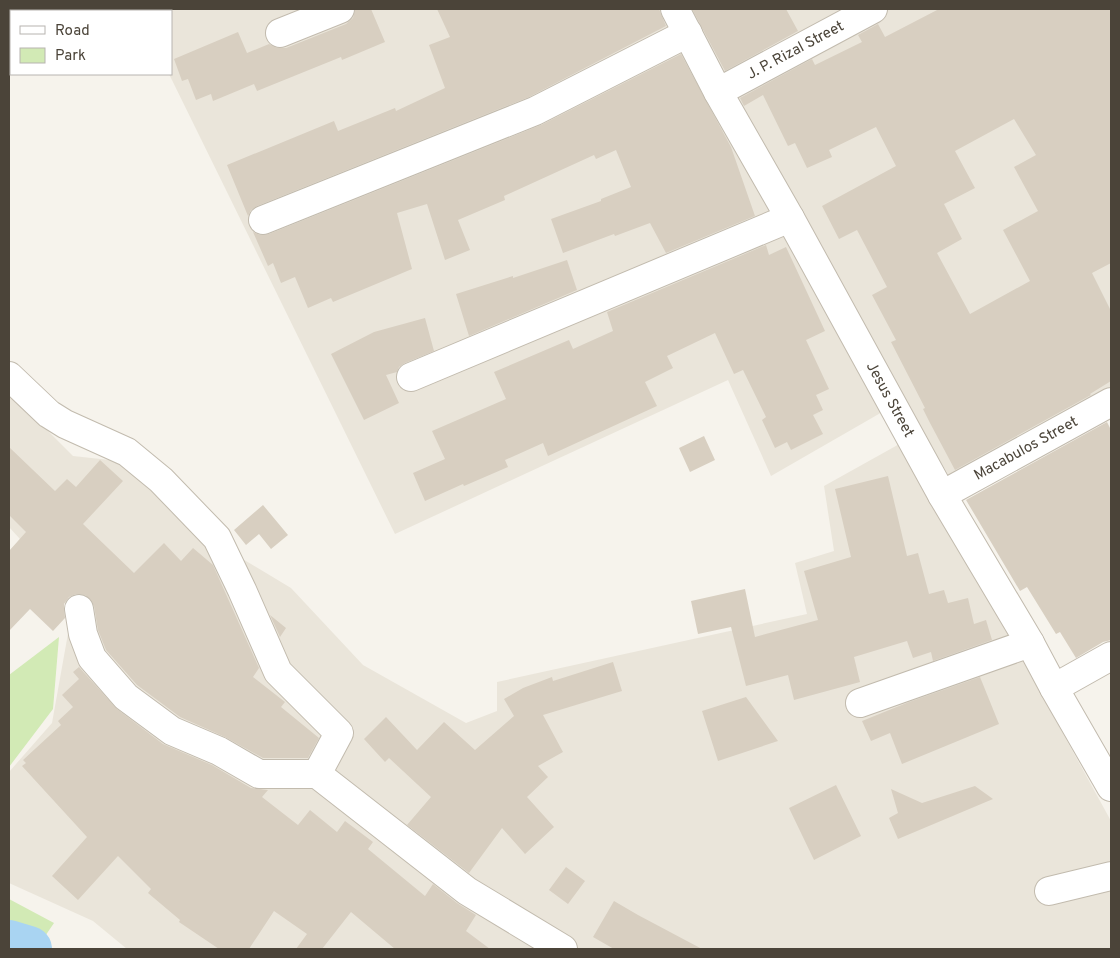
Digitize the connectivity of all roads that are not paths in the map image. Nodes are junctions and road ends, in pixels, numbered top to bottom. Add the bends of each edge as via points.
1 (340, 9) edge
2 (675, 9) edge
3 (873, 9) edge
4 (280, 33) dead end
5 (688, 33) junction
6 (718, 92) junction
7 (790, 218) junction
8 (263, 220) dead end
9 (9, 376) edge
10 (411, 377) dead end
11 (1111, 402) edge
12 (942, 495) junction
13 (79, 609) dead end
14 (1030, 643) junction
15 (1111, 656) edge
16 (1054, 688) junction
17 (860, 703) dead end
18 (317, 774) junction
19 (1111, 787) edge
20 (1111, 876) edge
21 (1049, 891) dead end
22 (562, 949) edge

1 - 4 street
2 - 5 street, Jesus Street
3 - 6 street, J. P. Rizal Street
5 - 6 street, Jesus Street
5 - 8 street via 535,112
6 - 7 street, Jesus Street
7 - 10 street
7 - 12 street, Jesus Street
9 - 18 street via 49,414 127,452 161,480 217,538 278,672 339,733
11 - 12 street, Macabulos Street
12 - 14 street, Jesus Street
13 - 18 street via 83,634 92,658 126,697 172,731 219,751 259,774
14 - 16 street, Jesus Street
14 - 17 street
15 - 16 street
16 - 19 street, Jesus Street
18 - 22 street via 467,891
20 - 21 street

